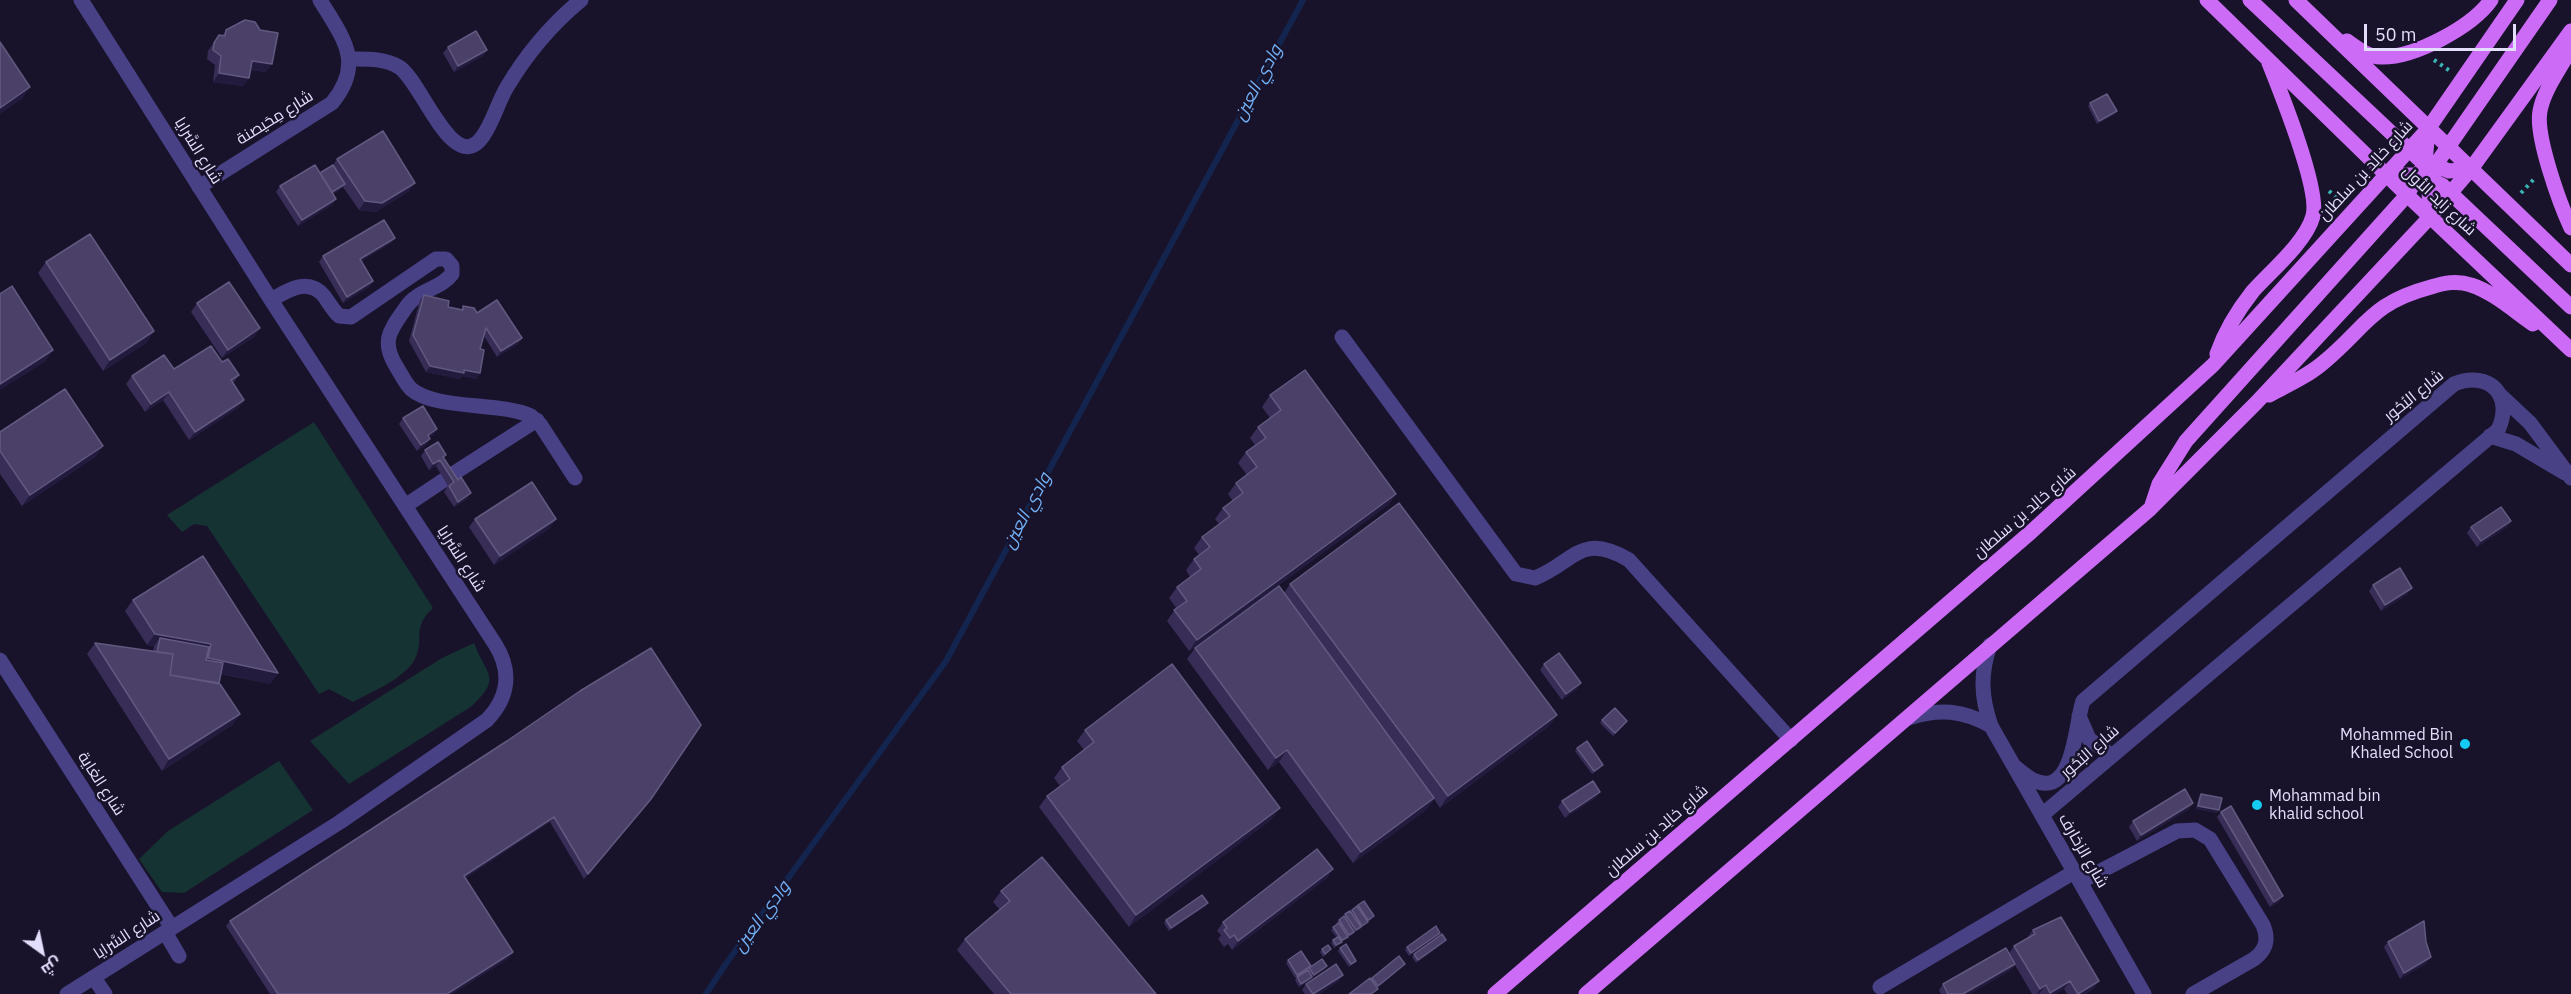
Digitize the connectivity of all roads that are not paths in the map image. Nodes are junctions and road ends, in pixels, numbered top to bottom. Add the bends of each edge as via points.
1 (81, 0) edge
2 (320, 0) edge
3 (581, 0) edge
4 (2207, 0) edge
5 (2250, 0) edge
6 (2296, 0) edge
7 (2491, 0) edge
8 (2517, 0) edge
9 (2550, 0) edge
10 (2316, 20) junction
11 (2571, 31) edge
12 (2571, 48) edge
13 (2267, 58) junction
14 (350, 59) junction
15 (2428, 129) junction
16 (2448, 148) junction
17 (2409, 150) junction
18 (2471, 169) junction
19 (2428, 171) junction
20 (2386, 175) junction
21 (199, 187) junction
22 (2450, 193) junction
23 (2407, 195) junction
24 (2430, 217) junction
25 (2571, 228) edge
26 (2571, 265) edge
27 (271, 300) junction
28 (2571, 307) edge
29 (1342, 337) dead end
30 (2571, 350) edge
31 (2213, 365) junction
32 (2499, 394) junction
33 (2256, 403) junction
34 (537, 420) junction
35 (2490, 436) junction
36 (2570, 476) edge
37 (575, 478) dead end
38 (405, 506) junction
39 (2151, 509) junction
40 (1990, 645) junction
41 (0, 660) edge
42 (2078, 713) junction
43 (1908, 718) junction
44 (1991, 726) junction
45 (1791, 740) junction
46 (2112, 756) junction
47 (2014, 766) junction
48 (2042, 815) junction
49 (2077, 877) junction
50 (168, 930) junction
51 (179, 956) dead end
52 (94, 978) junction
53 (1880, 987) dead end
54 (67, 994) edge
55 (105, 994) edge
56 (1495, 994) edge
57 (1586, 994) edge
58 (2144, 994) edge
59 (2193, 994) edge

1 - 21 street, شارع السَّرايا
2 - 14 street via 346,43
3 - 14 street via 533,50 507,87 485,135 470,146 458,145 448,138 417,85 398,66 381,60
4 - 13 main road, شارع زايد الأول
5 - 17 main road
6 - 10 main road
7 - 10 main road via 2478,16 2445,36 2419,49 2382,57 2361,51
8 - 15 main road, شارع خالِد بن سلطان
9 - 16 main road
10 - 15 main road
11 - 18 main road
12 - 25 main road via 2543,100 2540,120 2560,203
13 - 20 main road, شارع زايد الأول
13 - 31 main road via 2293,126 2312,193 2313,216 2302,236 2240,308
14 - 21 street, شارع مِحَيصنة via 345,83 332,104
15 - 16 main road
15 - 17 main road, شارع خالِد بن سلطان
15 - 19 main road
16 - 18 main road
16 - 19 main road
17 - 19 main road
17 - 20 main road, شارع خالِد بن سلطان
18 - 19 main road
18 - 22 main road
18 - 26 main road
19 - 20 main road
19 - 22 main road
19 - 23 main road
19 - 24 main road
20 - 23 main road, شارع زايد الأول
20 - 31 main road, شارع خالِد بن سلطان
21 - 27 street, شارع السَّرايا
22 - 24 main road
22 - 28 main road
23 - 24 main road, شارع زايد الأول
23 - 39 main road via 2186,441 2159,484
24 - 30 main road, شارع زايد الأول
24 - 33 main road
27 - 34 street via 304,286 320,292 339,316 351,317 436,259 446,259 452,274 407,306 387,340 388,354 406,383 426,397 525,413
27 - 38 street, شارع السَّرايا
29 - 45 street via 1516,574 1535,578 1572,554 1594,549 1629,560
30 - 33 main road via 2483,290 2447,283 2387,303 2324,362
31 - 45 main road, شارع خالِد بن سلطان via 2040,525
32 - 35 street, شارع البُحُور via 2504,419
32 - 36 street via 2544,439
32 - 42 street, شارع البُحُور via 2491,384 2479,379 2454,384 2083,702
33 - 39 main road
34 - 37 street
34 - 38 street
35 - 36 street via 2516,444
35 - 46 street, شارع البُحُور
38 - 50 street, شارع السَّرايا via 501,653 507,675 503,699 482,724 340,822
39 - 40 main road
40 - 43 main road
40 - 44 street, شارع الزخارف via 1982,694
41 - 50 street, شارع الغاية
42 - 46 street via 2089,739
42 - 47 street, شارع البُحُور via 2070,762 2062,774 2034,781
43 - 44 street via 1942,710 1976,717
43 - 57 main road
44 - 47 street, شارع الزخارف
45 - 56 main road, شارع خالِد بن سلطان
46 - 48 street, شارع البُحُور
47 - 48 street, شارع الزخارف
48 - 49 street, شارع الزخارف
49 - 53 street
49 - 58 street, شارع الزخارف
49 - 59 street via 2177,831 2195,830 2210,838 2263,925 2267,939 2254,959
50 - 51 street, شارع الغاية
50 - 52 street, شارع السَّرايا
52 - 54 street, شارع السَّرايا
52 - 55 street

